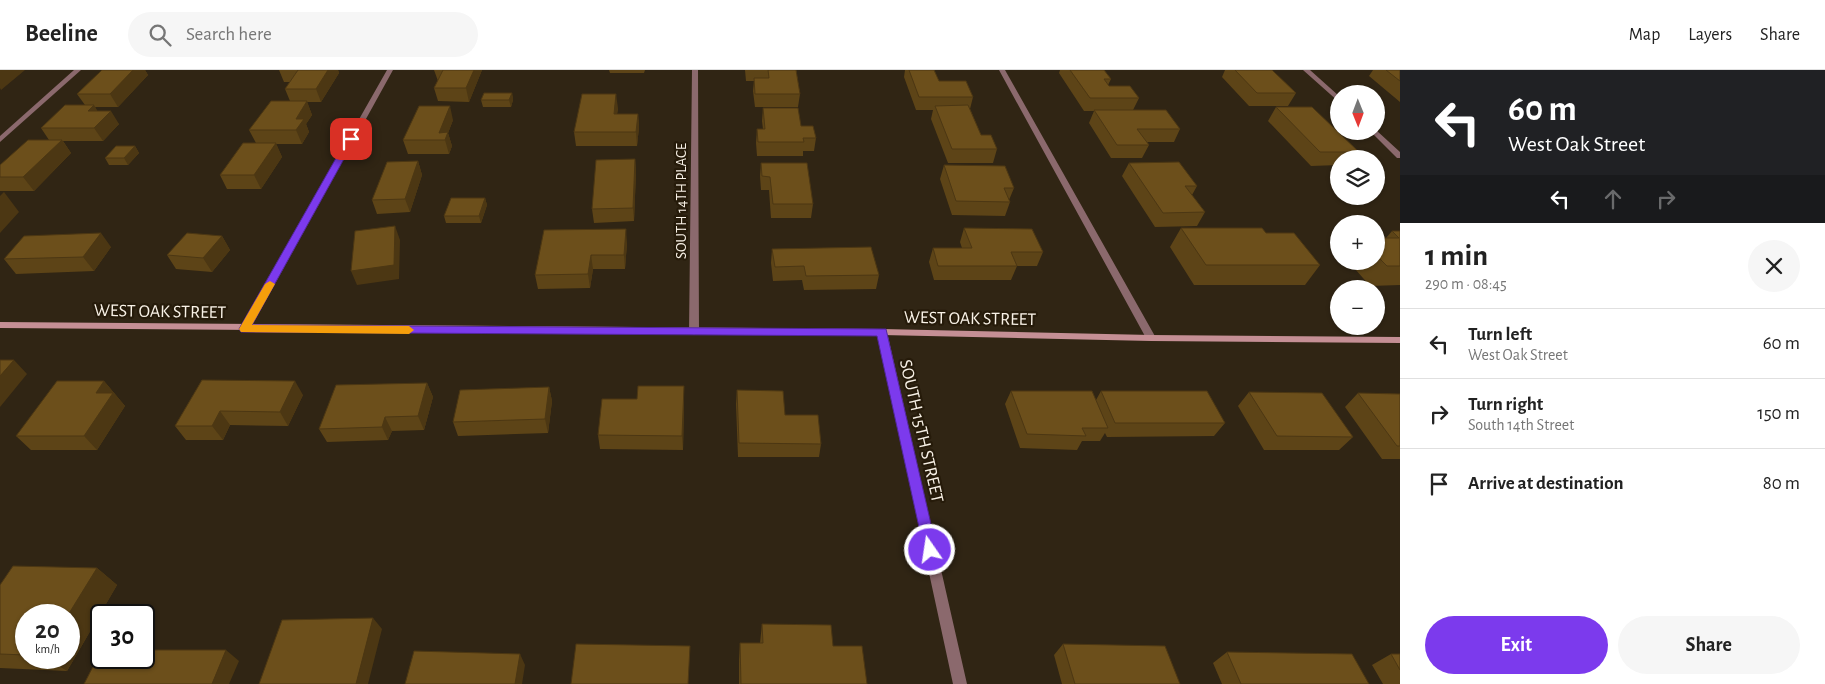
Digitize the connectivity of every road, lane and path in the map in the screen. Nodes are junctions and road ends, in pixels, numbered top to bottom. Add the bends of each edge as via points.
1 (78, 70) edge
2 (390, 70) edge
3 (695, 70) edge
4 (1002, 70) edge
5 (1306, 70) edge
6 (1330, 92) edge
7 (0, 140) edge
8 (1383, 140) edge
9 (1400, 156) edge
10 (0, 325) edge
11 (245, 329) junction
12 (694, 332) junction
13 (882, 332) junction
14 (1151, 338) junction
15 (1400, 340) edge
16 (960, 684) edge

1 - 7 street
2 - 11 street
3 - 12 street, SOUTH 14TH PLACE
4 - 14 street
5 - 6 street
8 - 9 street
10 - 11 street, WEST OAK STREET
11 - 12 street, WEST OAK STREET
12 - 13 street, WEST OAK STREET
13 - 14 street, WEST OAK STREET
13 - 16 street, SOUTH 15TH STREET
14 - 15 street, WEST OAK STREET

